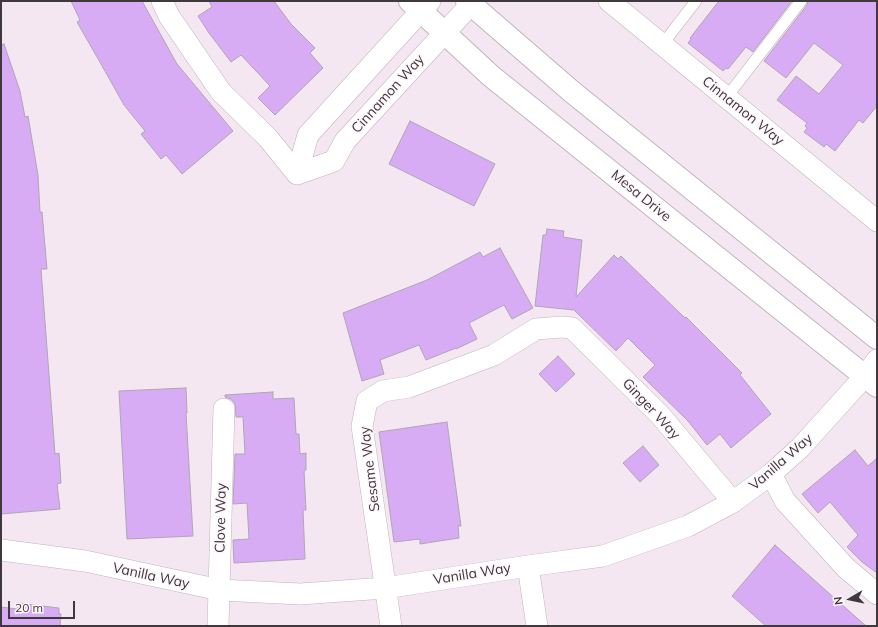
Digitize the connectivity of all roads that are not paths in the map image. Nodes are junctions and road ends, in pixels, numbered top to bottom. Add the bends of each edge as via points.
1 (162, 1) edge
2 (609, 1) edge
3 (696, 1) edge
4 (801, 1) edge
5 (471, 2) edge
6 (420, 5) edge
7 (444, 34) junction
8 (662, 45) junction
9 (726, 98) junction
10 (297, 174) junction
11 (877, 221) edge
12 (562, 327) joint
13 (877, 338) edge
14 (873, 374) edge
15 (224, 409) dead end
16 (771, 474) junction
17 (733, 502) junction
18 (1, 550) edge
19 (528, 566) junction
20 (385, 588) junction
21 (220, 590) junction
22 (877, 594) edge
23 (218, 626) edge
24 (391, 626) edge
25 (537, 626) edge

1 - 10 street via 169,16 221,92 268,138
2 - 8 street, Cinnamon Way
3 - 8 lane
4 - 9 lane
5 - 7 street, Cinnamon Way
5 - 13 main road via 571,91
6 - 7 main road, Mesa Drive
6 - 10 street via 308,135
7 - 10 street, Cinnamon Way via 345,141 334,161
7 - 14 main road, Mesa Drive via 491,76
8 - 9 street, Cinnamon Way
9 - 11 street, Cinnamon Way
12 - 17 street, Ginger Way via 572,328 660,415
12 - 20 street, Sesame Way via 536,329 494,354 409,387 383,391 367,401 362,426
14 - 16 street, Vanilla Way
15 - 21 street, Clove Way
16 - 17 street, Vanilla Way
16 - 22 street via 785,501 846,568
17 - 19 street, Vanilla Way via 688,526 604,556
18 - 21 street, Vanilla Way via 85,561
19 - 20 street, Vanilla Way
19 - 25 street
20 - 21 street, Vanilla Way via 300,594
20 - 24 street, Sesame Way
21 - 23 street, Clove Way

